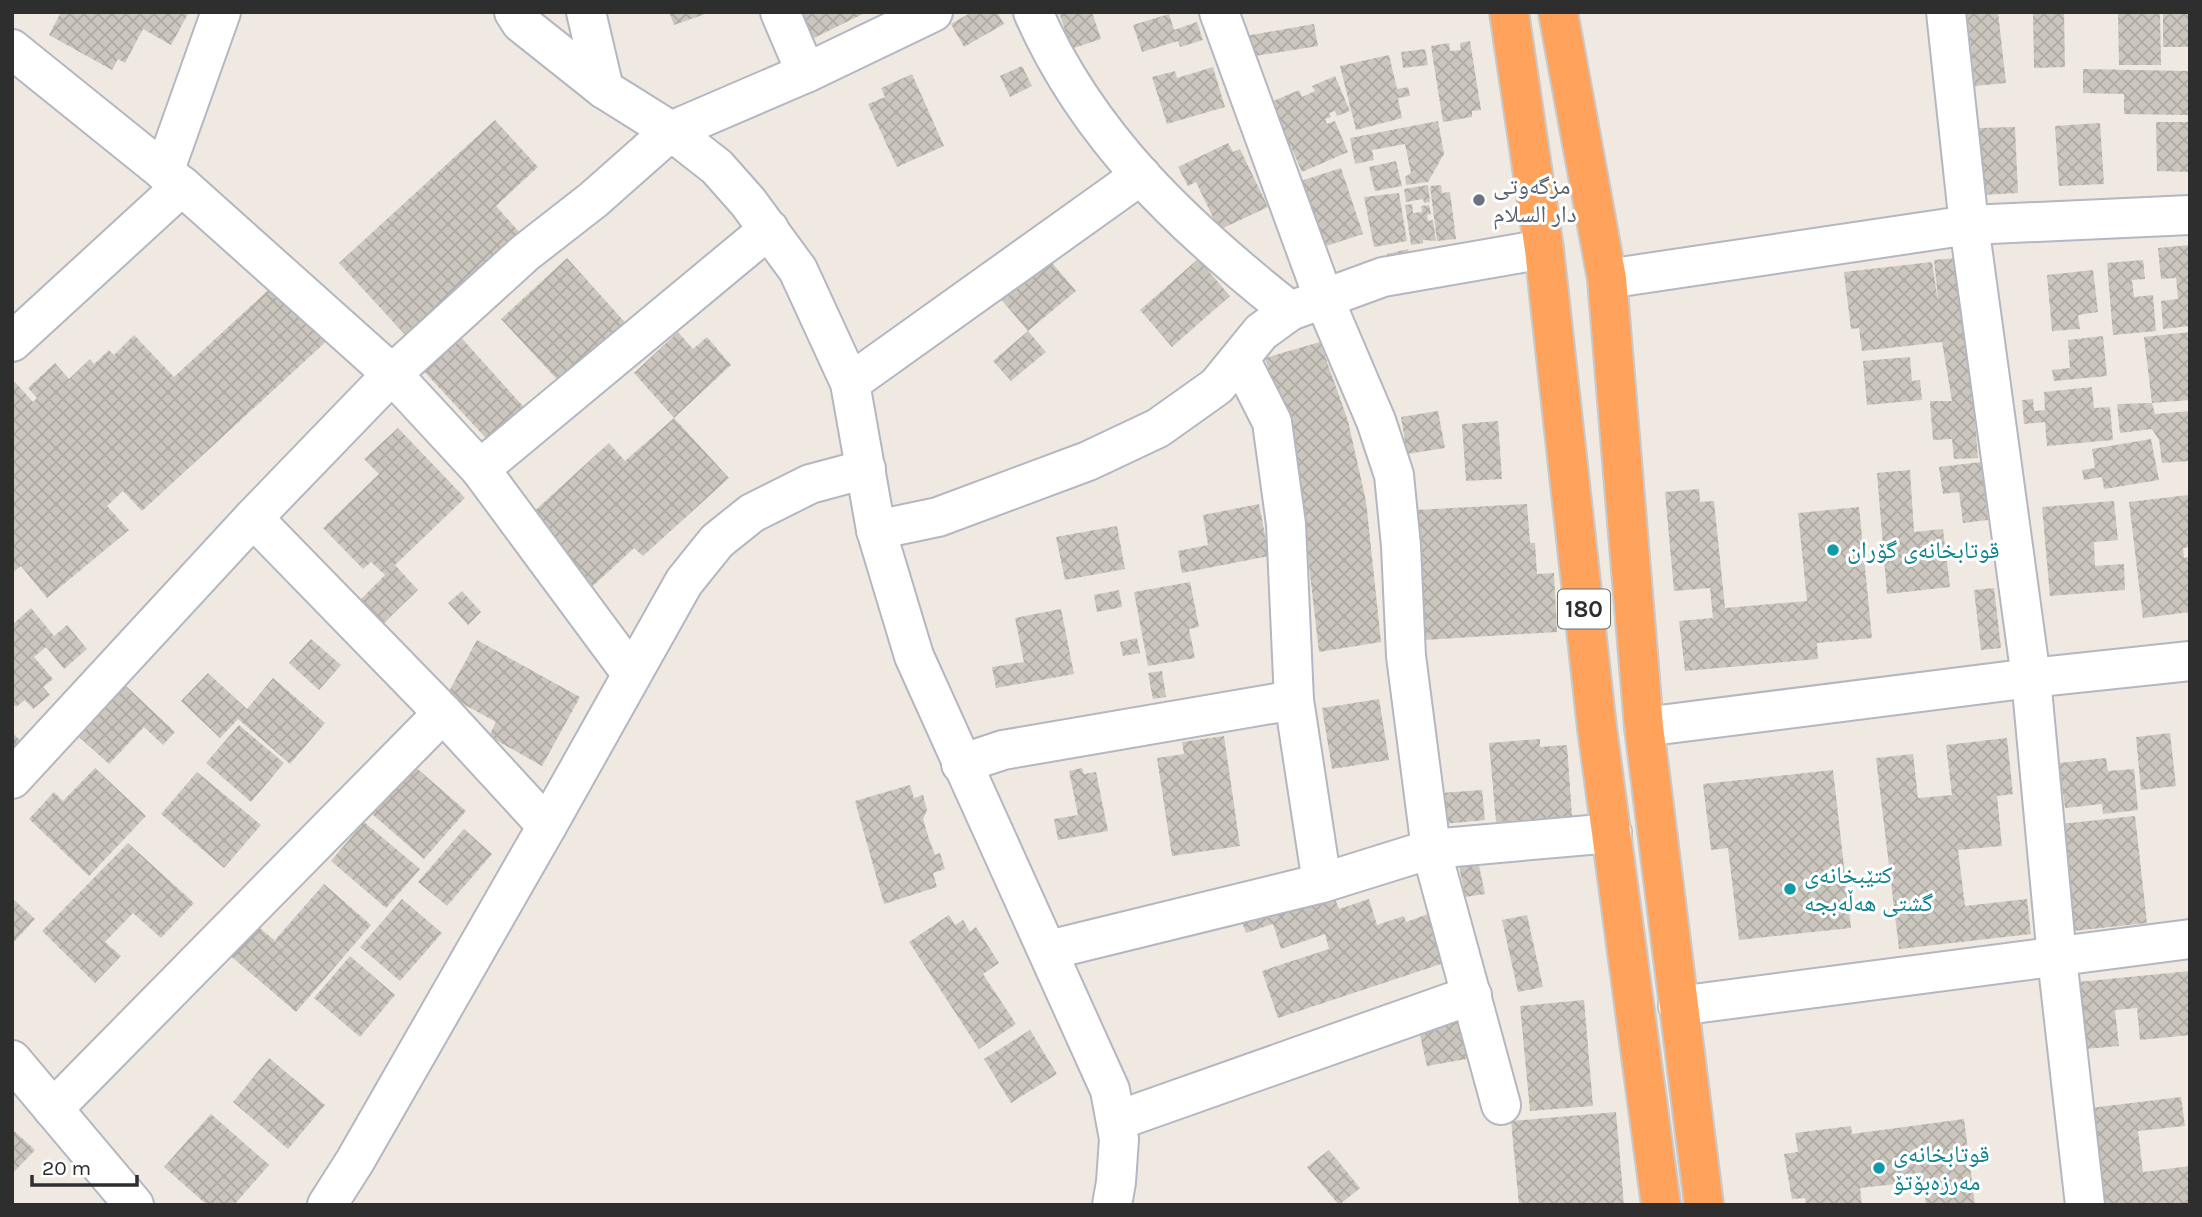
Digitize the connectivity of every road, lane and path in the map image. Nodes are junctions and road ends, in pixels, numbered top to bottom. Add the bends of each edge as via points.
1 (220, 12) edge
2 (514, 12) edge
3 (586, 12) edge
4 (780, 12) edge
5 (933, 12) edge
6 (1033, 12) edge
7 (1219, 12) edge
8 (1509, 12) edge
9 (1559, 12) edge
10 (1945, 12) edge
11 (12, 49) edge
12 (806, 73) junction
13 (604, 89) junction
14 (671, 131) junction
15 (1141, 175) junction
16 (173, 179) junction
17 (2190, 215) edge
18 (1969, 225) junction
19 (769, 229) junction
20 (1544, 249) junction
21 (1607, 279) junction
22 (1307, 305) junction
23 (12, 342) edge
24 (1240, 359) junction
25 (392, 374) junction
26 (850, 383) junction
27 (480, 469) junction
28 (866, 469) junction
29 (253, 518) junction
30 (876, 530) junction
31 (2190, 661) edge
32 (631, 673) junction
33 (2031, 678) junction
34 (1294, 700) junction
35 (443, 713) junction
36 (1644, 727) junction
37 (961, 764) junction
38 (12, 779) edge
39 (547, 826) junction
40 (1612, 833) junction
41 (1431, 849) junction
42 (1322, 883) junction
43 (2190, 939) edge
44 (1049, 950) junction
45 (2057, 958) junction
46 (1472, 995) junction
47 (1678, 1006) junction
48 (13, 1063) edge
49 (1501, 1105) dead end
50 (53, 1109) junction
51 (1116, 1121) junction
52 (134, 1205) edge
53 (327, 1205) edge
54 (1112, 1205) edge
55 (1661, 1205) edge
56 (1704, 1205) edge
57 (2085, 1205) edge

1 - 16 street
2 - 13 street via 521,23
3 - 13 street
4 - 12 street
5 - 12 street
6 - 15 street via 1049,50 1097,124
7 - 22 street
8 - 20 highway, 180
9 - 21 highway, 180
10 - 18 street
11 - 16 street
12 - 14 street
13 - 14 street
14 - 19 street via 717,167
14 - 25 street via 525,253
15 - 22 street via 1239,271
15 - 26 street
16 - 23 street
16 - 25 street
17 - 18 street
18 - 21 street
18 - 33 street
19 - 26 street via 798,270
19 - 27 street
20 - 22 street via 1383,277
20 - 40 highway, 180
21 - 36 highway, 180
22 - 24 street via 1261,332
22 - 41 street via 1376,421 1394,475 1406,656
24 - 30 street via 1217,386 1158,428 1088,461 938,517
24 - 34 street via 1272,422 1286,524
25 - 27 street
25 - 29 street
26 - 28 street
27 - 32 street
28 - 30 street
28 - 32 street via 810,484 752,513 717,541 684,582
29 - 35 street
29 - 38 street
30 - 37 street via 914,656
31 - 33 street
32 - 39 street
33 - 36 street
33 - 45 street
34 - 37 street via 1003,750
34 - 42 street
35 - 39 street
35 - 50 street
36 - 47 highway, 180
37 - 44 street
39 - 53 street
40 - 41 street
40 - 55 highway, 180
41 - 42 street
41 - 46 street
42 - 44 street
43 - 45 street
44 - 51 street via 1110,1090
45 - 47 street
45 - 57 street
46 - 49 street
46 - 51 street
47 - 56 highway, 180
48 - 50 street
50 - 52 street
51 - 54 street via 1119,1139

